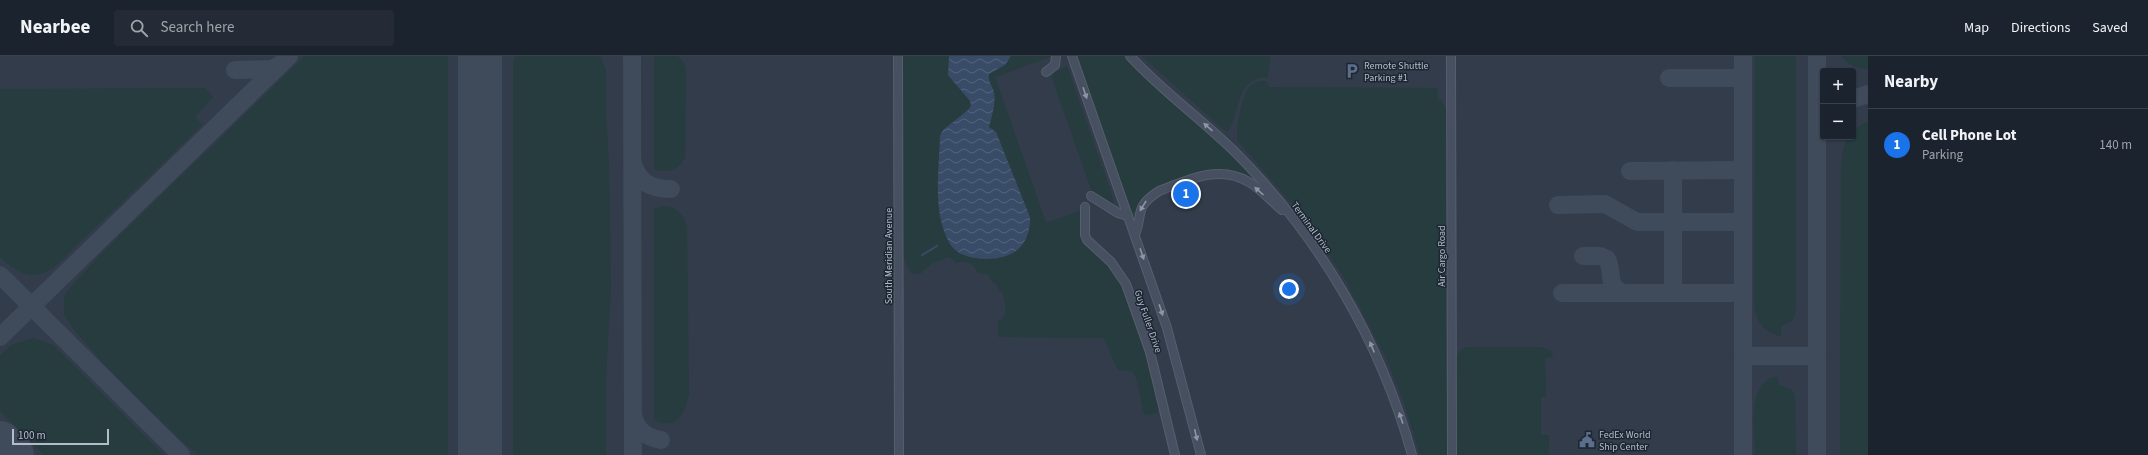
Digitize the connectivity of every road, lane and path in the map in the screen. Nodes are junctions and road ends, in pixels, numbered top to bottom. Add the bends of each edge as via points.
1 (898, 56) edge
2 (1056, 56) edge
3 (1072, 56) edge
4 (1130, 56) edge
5 (1451, 56) edge
6 (1046, 72) dead end
7 (1091, 196) dead end
8 (1085, 207) dead end
9 (1128, 216) junction
10 (1299, 225) junction
11 (1135, 235) junction
12 (899, 455) edge
13 (1175, 455) edge
14 (1201, 455) edge
15 (1412, 455) edge
16 (1452, 455) edge

1 - 12 street, South Meridian Avenue
2 - 6 street via 1055,65
3 -> 9 street
10 -> 4 street, Terminal Drive via 1237,154
5 - 16 street, Air Cargo Road
7 - 9 street via 1118,213
8 - 13 street, Guy Fuller Drive via 1087,240 1120,273 1131,297 1150,352
9 - 11 street
10 -> 11 street via 1250,182 1224,173 1206,174 1152,195 1139,212 1139,226
15 -> 10 street, Terminal Drive via 1396,404 1367,335 1341,286
11 -> 14 street via 1173,347

